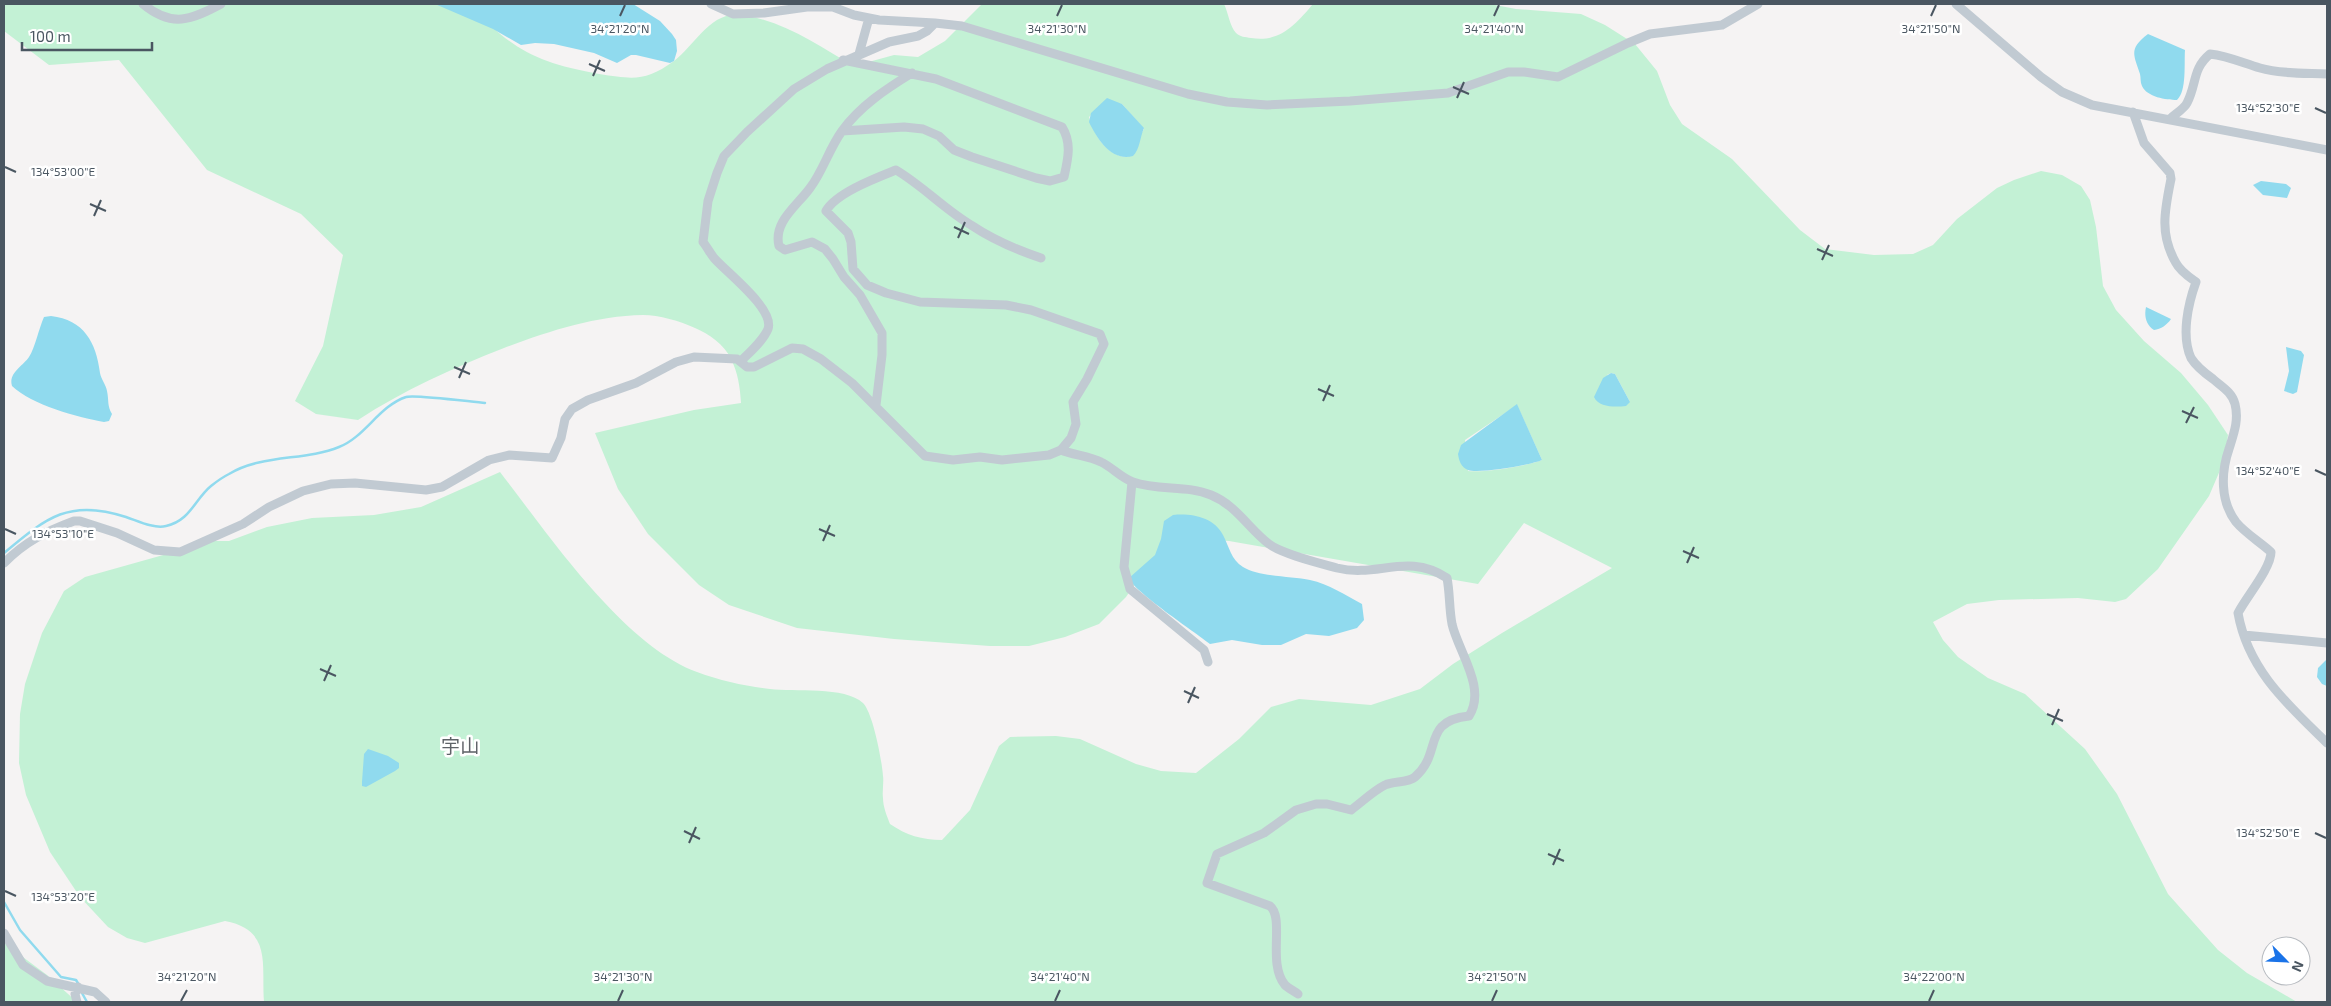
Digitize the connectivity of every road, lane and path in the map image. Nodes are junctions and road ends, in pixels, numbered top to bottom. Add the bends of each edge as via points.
1 (143, 4) edge
2 (221, 4) edge
3 (711, 4) edge
4 (1758, 4) edge
5 (1956, 4) edge
6 (1746, 7) edge
7 (869, 18) junction
8 (936, 23) junction
9 (859, 54) junction
10 (843, 60) junction
11 (912, 72) junction
12 (2327, 74) edge
13 (2133, 112) junction
14 (2170, 119) junction
15 (842, 131) junction
16 (2327, 150) edge
17 (1041, 258) dead end
18 (741, 361) junction
19 (876, 405) junction
20 (1061, 450) junction
21 (1132, 482) junction
22 (4, 563) edge
23 (2244, 635) junction
24 (2327, 643) edge
25 (1208, 662) dead end
26 (2327, 743) edge
27 (4, 932) edge
28 (78, 986) junction
29 (1298, 994) dead end
30 (77, 1002) edge
31 (106, 1002) edge

1 - 2 street via 171,20 183,20
3 - 7 street via 732,14 832,7
4 - 6 street
5 - 13 street via 2062,92 2092,105
6 - 8 street via 1722,25 1650,34 1558,78 1508,72 1448,93 1267,104 1227,102 1188,94 994,34
7 - 8 street
7 - 9 street
8 - 9 street via 918,36 889,42
9 - 10 street
10 - 11 street
10 - 18 street via 777,103 724,156 717,172 708,201 703,242 749,292 768,320 768,328 755,348
11 - 15 street via 884,90
11 - 15 street via 1062,127 1068,137 1069,157 1064,177 1050,181 1036,178 954,150 939,136 923,129 904,126
12 - 14 street via 2261,68 2210,54 2195,72 2186,104
13 - 14 street
13 - 23 street via 2144,143 2170,173 2163,220 2167,242 2176,265 2196,282 2190,298 2186,329 2192,360 2231,394 2235,402 2238,416 2223,472 2224,495 2229,511 2237,523 2271,552 2271,562 2238,613
14 - 16 street
15 - 19 street via 810,188 785,216 777,238 779,246 785,250 812,242 825,249 872,313 882,332
17 - 20 street via 1020,251 971,225 896,170 830,204 826,211 848,233 853,270 874,288 920,302 1006,305 1031,310 1100,334 1104,344 1073,402 1076,424
18 - 19 street via 747,367 754,367 792,348 803,349 852,382
18 - 22 street via 728,357 694,357 588,400 572,409 565,418 552,458 509,455 496,458 442,487 426,490 355,483 331,484 303,491 236,528 180,552 154,550 117,533 74,521 39,535
19 - 20 street via 925,456 953,460 980,457 1002,460 1049,455
20 - 21 street via 1100,461
21 - 25 street via 1124,567 1130,589 1204,650
21 - 29 street via 1211,495 1231,507 1271,546 1310,561 1367,571 1401,565 1417,566 1435,570 1447,578 1452,626 1471,672 1474,695 1469,716 1453,717 1440,728 1426,764 1412,779 1384,786 1351,810 1327,804 1296,810 1264,833 1217,854 1208,883 1275,909 1280,974 1285,985
23 - 24 street
23 - 26 street via 2267,681
27 - 28 street via 23,965 47,980
28 - 30 street
28 - 31 street via 95,992

